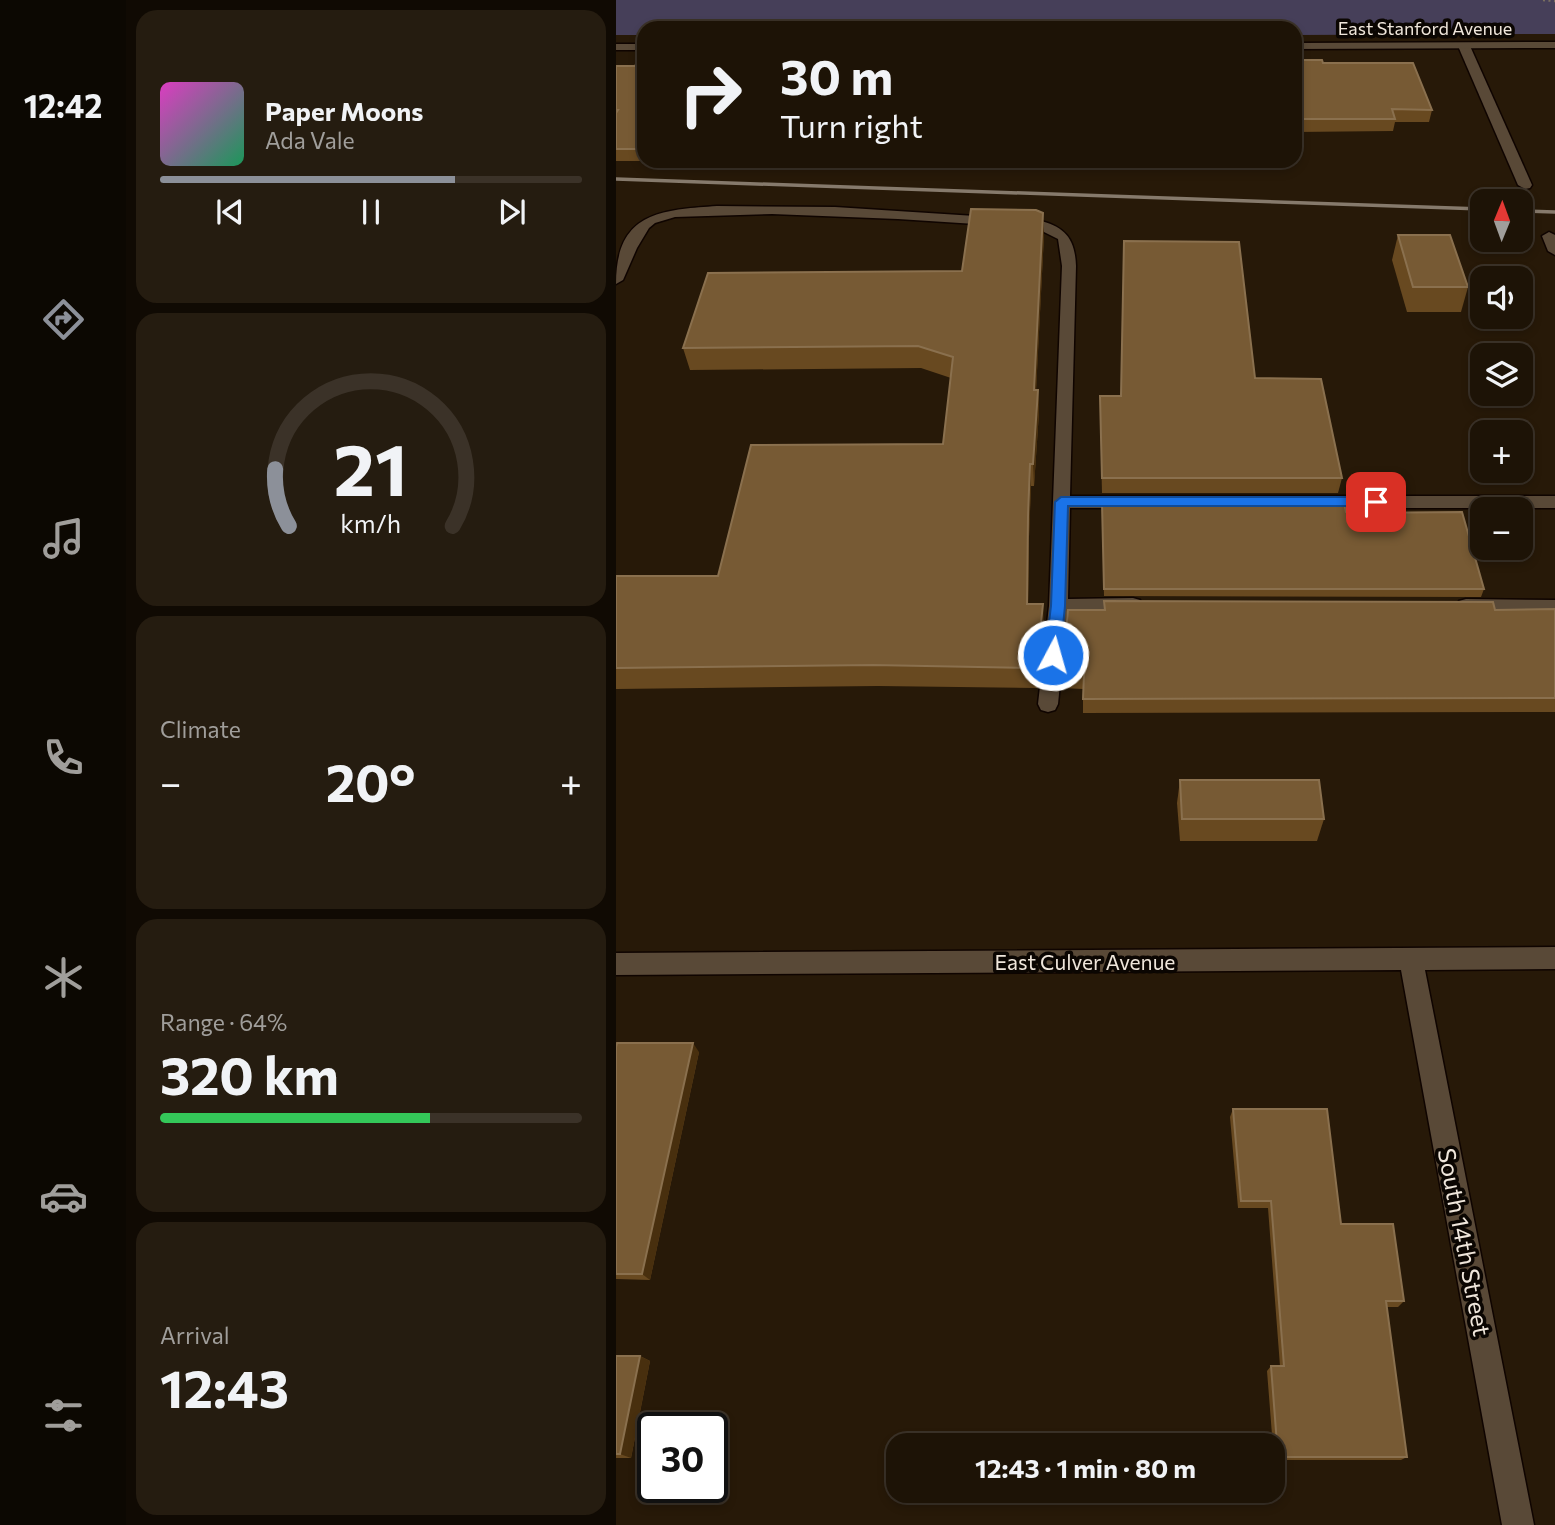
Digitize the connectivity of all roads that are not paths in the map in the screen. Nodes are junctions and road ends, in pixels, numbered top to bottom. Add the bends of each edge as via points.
1 (1555, 45) edge
2 (1302, 46) edge
3 (1464, 46) junction
4 (616, 47) edge
5 (637, 47) edge
6 (1525, 185) dead end
7 (1549, 236) dead end
8 (1555, 251) edge
9 (616, 280) edge
10 (1061, 502) junction
11 (1555, 502) edge
12 (1155, 605) edge
13 (1058, 606) junction
14 (1444, 606) edge
15 (1555, 607) edge
16 (1048, 704) dead end
17 (1555, 958) edge
18 (1411, 959) junction
19 (616, 964) edge
20 (1518, 1525) edge

1 - 3 street, East Stanford Avenue
2 - 3 street, East Stanford Avenue
3 - 6 street
4 - 5 street
7 - 8 street
9 - 10 street via 637,234 650,220 672,212 748,209 1038,224 1058,230 1068,243 1069,266
10 - 11 street
10 - 13 street
12 - 13 street
13 - 16 street
14 - 15 street
17 - 18 street, East Culver Avenue
18 - 19 street, East Culver Avenue
18 - 20 street, South 14th Street

